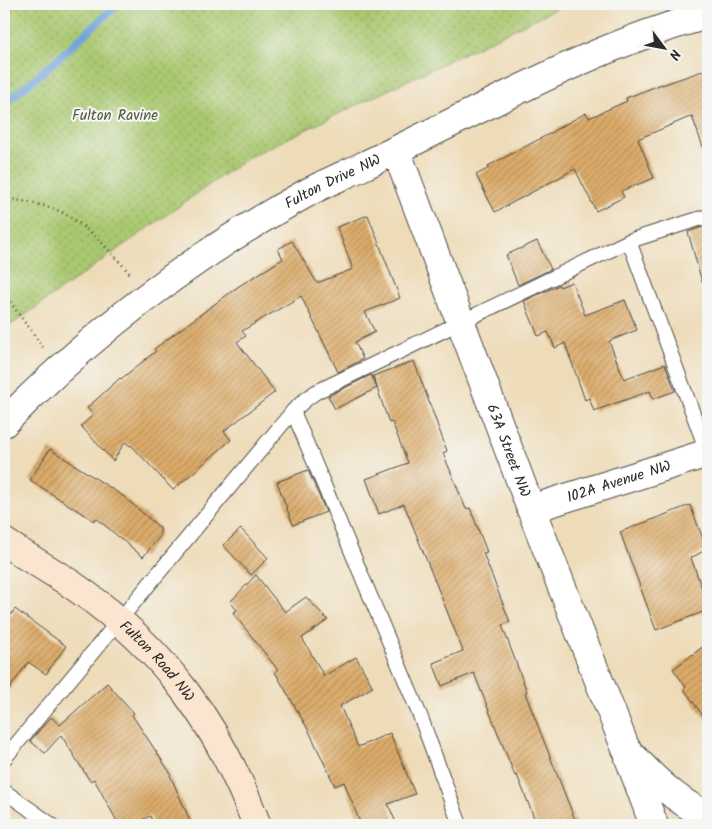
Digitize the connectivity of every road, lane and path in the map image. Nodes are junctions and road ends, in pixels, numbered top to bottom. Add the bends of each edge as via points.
1 (14, 4) edge
2 (708, 15) edge
3 (4, 18) edge
4 (396, 150) junction
5 (4, 198) edge
6 (708, 216) edge
7 (629, 241) junction
8 (4, 294) edge
9 (146, 296) junction
10 (461, 322) junction
11 (60, 369) junction
12 (293, 411) junction
13 (4, 423) edge
14 (708, 453) edge
15 (531, 509) junction
16 (4, 542) edge
17 (118, 620) junction
18 (626, 749) junction
19 (4, 759) edge
20 (4, 791) edge
21 (706, 815) edge
22 (52, 825) edge
23 (257, 825) edge
24 (460, 825) edge
25 (654, 825) edge

1 - 3 path
2 - 4 street, Fulton Drive NW via 552,73
4 - 9 street, Fulton Drive NW via 263,218
4 - 10 street, 63A Street NW
5 - 9 path via 55,209 70,217 106,248
6 - 7 lane
7 - 10 lane
7 - 14 lane
8 - 11 path
9 - 11 street, Fulton Drive NW
10 - 12 lane via 316,392
10 - 15 street, 63A Street NW
11 - 13 street, Fulton Drive NW
12 - 17 lane
12 - 24 lane via 421,718
14 - 15 street, 102A Avenue NW
15 - 18 street, 63A Street NW
16 - 17 street, Fulton Road NW via 78,589
17 - 19 lane
17 - 23 street, Fulton Road NW via 175,678 194,703 226,754
18 - 21 street, 63A Street NW via 664,787
18 - 25 street, 63A Street NW
20 - 22 lane

